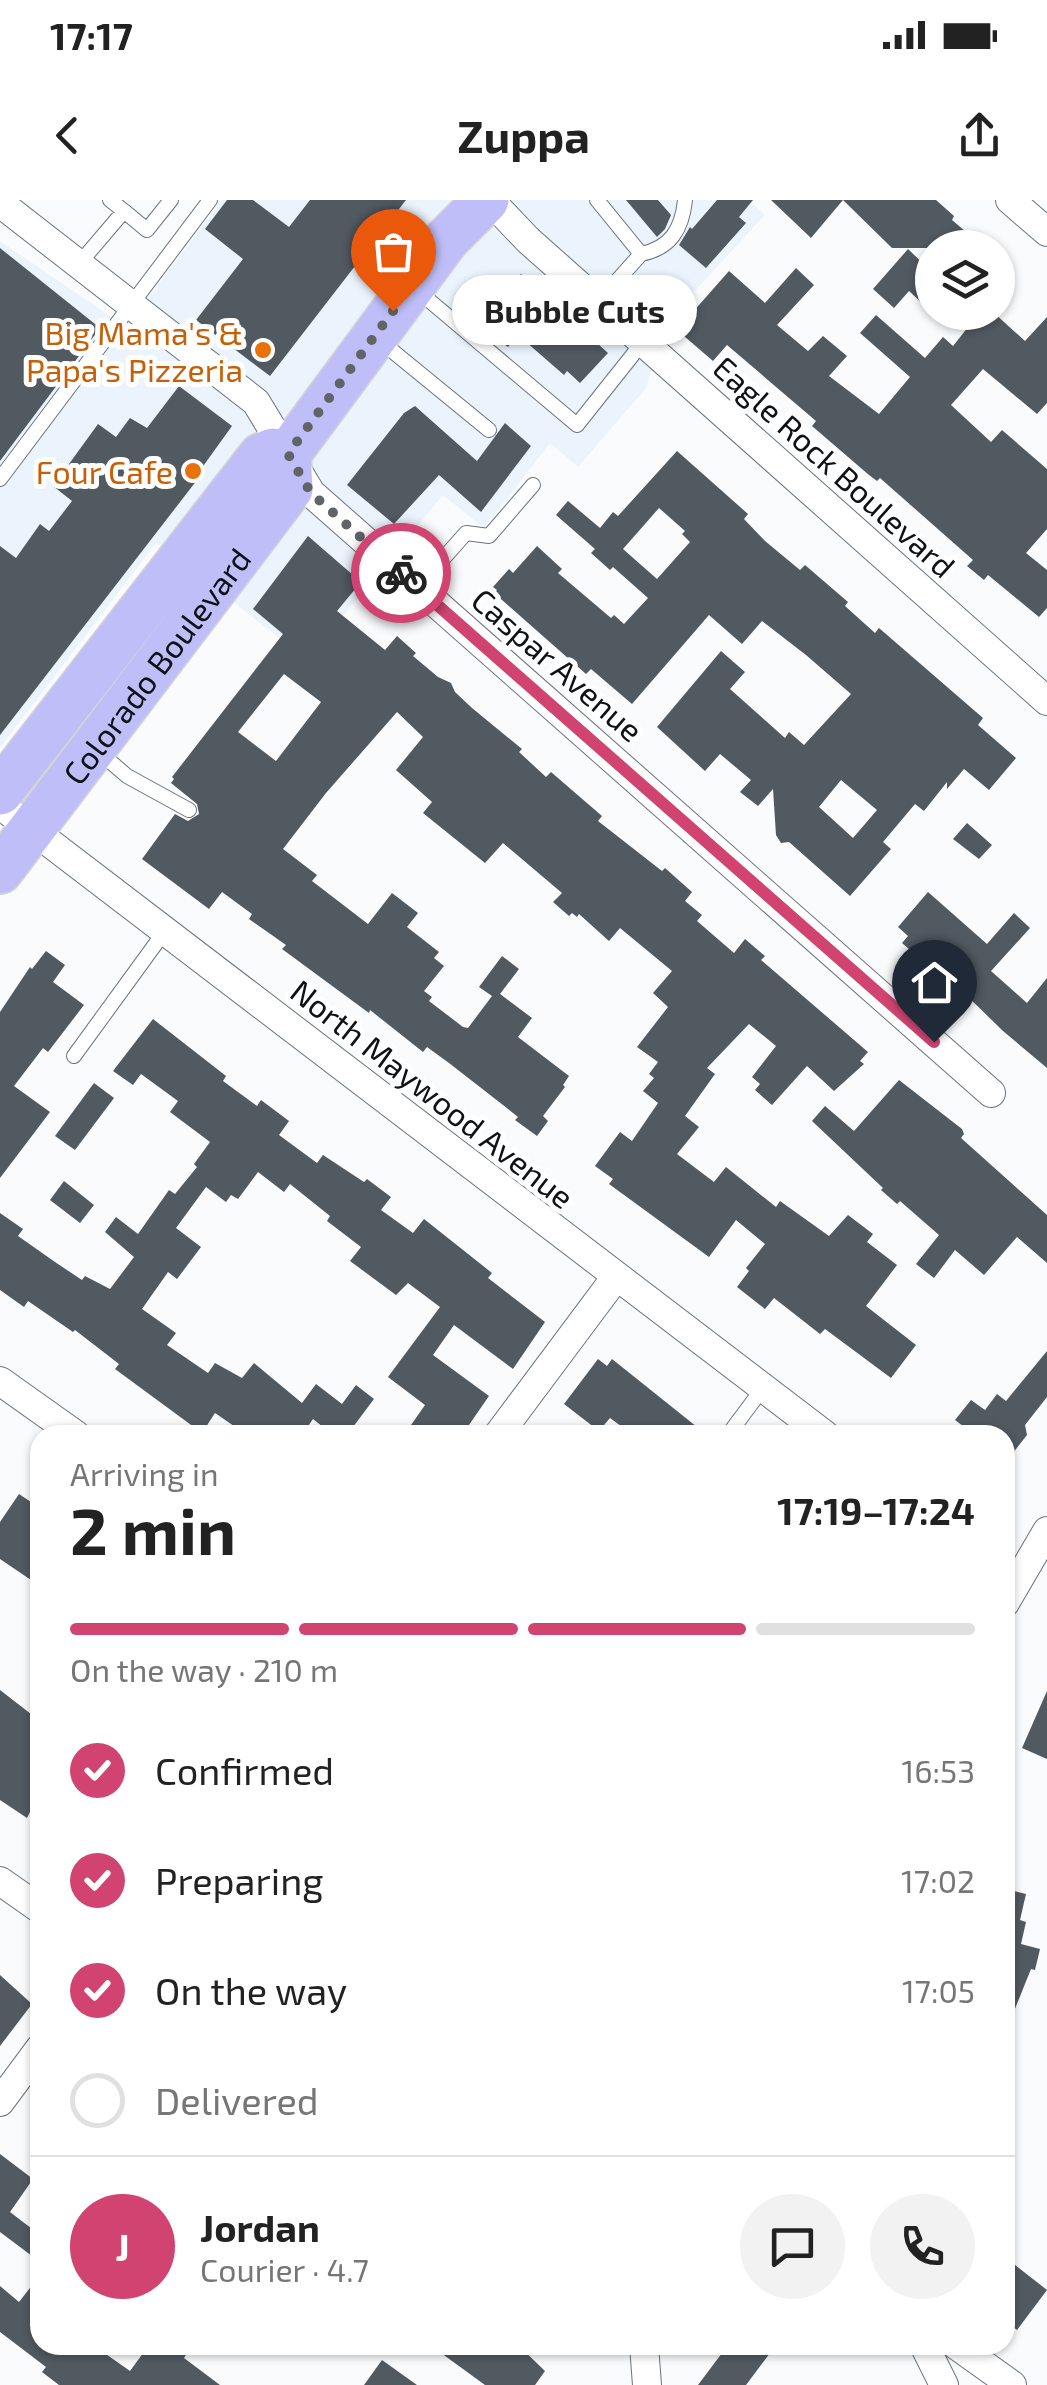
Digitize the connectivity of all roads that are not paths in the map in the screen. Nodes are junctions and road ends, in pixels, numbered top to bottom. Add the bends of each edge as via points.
1 (110, 200) edge
2 (171, 200) edge
3 (210, 200) edge
4 (488, 200) edge
5 (597, 200) edge
6 (685, 200) edge
7 (1010, 200) edge
8 (0, 204) edge
9 (124, 211) junction
10 (1047, 232) edge
11 (641, 254) junction
12 (78, 265) junction
13 (412, 286) junction
14 (598, 302) junction
15 (130, 306) junction
16 (374, 336) junction
17 (643, 342) junction
18 (489, 430) dead end
19 (288, 454) junction
20 (0, 479) edge
21 (532, 484) dead end
22 (418, 587) junction
23 (1047, 701) edge
24 (94, 748) junction
25 (0, 792) edge
26 (188, 810) dead end
27 (16, 816) edge
28 (0, 871) edge
29 (165, 930) junction
30 (74, 1056) dead end
31 (991, 1093) dead end
32 (616, 1277) junction
33 (0, 1381) edge
34 (763, 1388) junction
35 (62, 1425) edge
36 (505, 1425) edge
37 (735, 1425) edge
38 (812, 1425) edge
39 (1047, 1531) edge
40 (1015, 1576) edge
41 (0, 1882) edge
42 (30, 1902) edge
43 (30, 2062) edge
44 (0, 2102) edge
45 (645, 2355) edge
46 (929, 2355) edge
47 (970, 2355) edge
48 (647, 2385) edge
49 (944, 2385) edge
50 (1012, 2385) edge

1 - 9 lane
2 - 9 lane via 147,230
3 - 15 lane
4 - 13 main road, Colorado Boulevard
4 - 14 street, Eagle Rock Boulevard
5 - 11 lane
6 - 11 lane via 682,224 657,250
7 - 10 street
8 - 12 street, Caspar Avenue
9 - 12 lane
11 - 14 lane
12 - 15 street, Caspar Avenue
13 - 16 main road, Colorado Boulevard
13 - 17 lane via 577,425
14 - 17 street, Eagle Rock Boulevard
15 - 19 street, Caspar Avenue via 256,402
15 - 20 lane
16 - 18 lane
16 - 19 main road, Colorado Boulevard
17 - 23 street, Eagle Rock Boulevard
19 - 22 street, Caspar Avenue via 311,493
19 - 24 main road, Colorado Boulevard via 290,489
19 - 25 main road, Colorado Boulevard via 260,456
21 - 22 lane via 488,536 466,532
22 - 31 street, Caspar Avenue
24 - 26 lane
24 - 27 main road, Colorado Boulevard
27 - 28 main road, Colorado Boulevard
27 - 29 street, North Maywood Avenue
29 - 30 lane
29 - 32 street, North Maywood Avenue
32 - 34 street, North Maywood Avenue
32 - 36 street
33 - 35 street
34 - 37 lane
34 - 38 street, North Maywood Avenue
39 - 40 street
41 - 42 street
43 - 44 street
45 - 48 street
46 - 49 street
47 - 50 street

